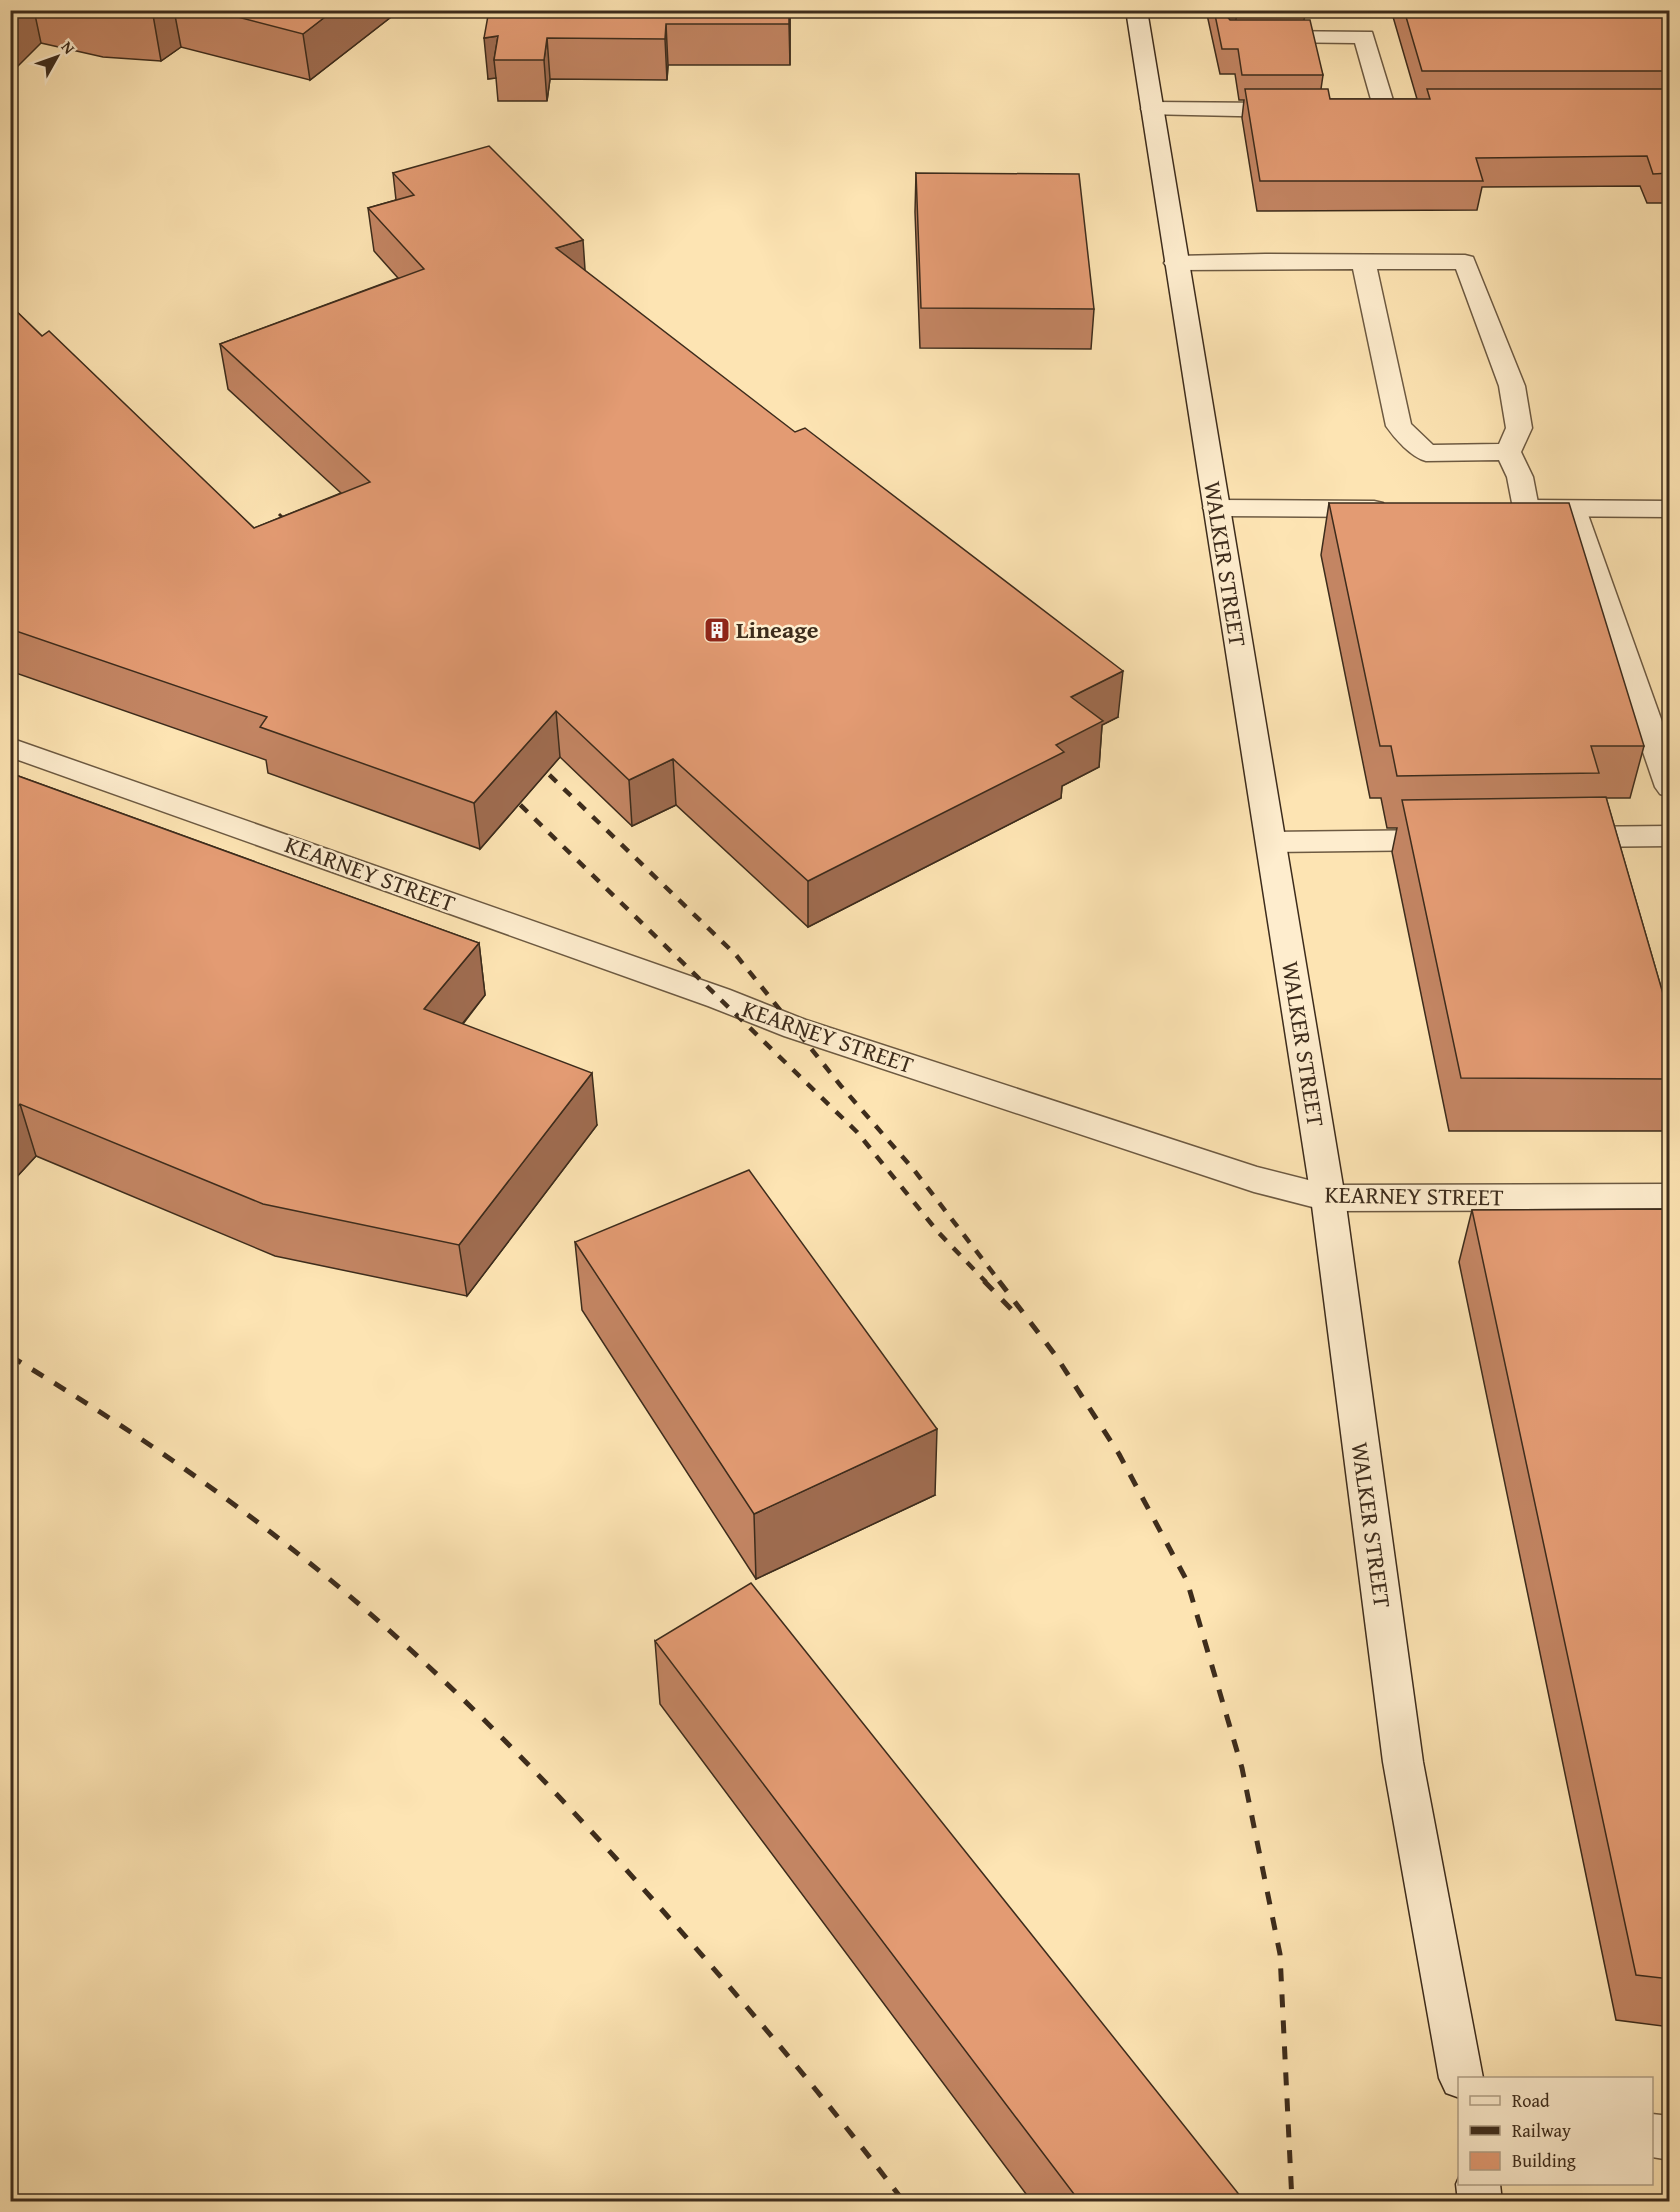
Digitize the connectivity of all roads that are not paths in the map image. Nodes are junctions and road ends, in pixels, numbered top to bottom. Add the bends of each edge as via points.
1 (1136, 10) edge
2 (1246, 37) edge
3 (1152, 110) junction
4 (1303, 110) edge
5 (1361, 110) edge
6 (1385, 110) junction
7 (1409, 110) edge
8 (1363, 261) junction
9 (1176, 263) junction
10 (1508, 452) junction
11 (1216, 508) junction
12 (1394, 509) edge
13 (1573, 509) junction
14 (1670, 509) edge
15 (10, 747) edge
16 (1670, 787) edge
17 (1670, 836) edge
18 (1543, 838) edge
19 (1462, 839) edge
20 (1270, 842) junction
21 (1670, 1197) edge
22 (1328, 1198) junction
23 (1461, 2077) edge
24 (1653, 2136) edge
25 (1670, 2138) edge
26 (1478, 2185) edge
27 (1480, 2202) edge

1 - 3 main road, WALKER STREET
2 - 6 main road via 1364,37
3 - 4 main road
3 - 9 main road, WALKER STREET
5 - 6 main road
6 - 7 main road
8 - 9 main road
8 - 10 main road via 1399,426 1426,453
8 - 10 main road via 1465,262 1512,386 1519,428
9 - 11 main road, WALKER STREET
10 - 13 main road via 1520,477 1514,508
11 - 12 main road
11 - 20 main road, WALKER STREET
13 - 14 main road
13 - 16 main road
15 - 22 main road, KEARNEY STREET via 795,1028 1254,1179
17 - 18 main road
19 - 20 main road
20 - 22 main road, WALKER STREET
21 - 22 main road, KEARNEY STREET
22 - 23 main road, WALKER STREET via 1403,1762
24 - 25 main road
26 - 27 main road

